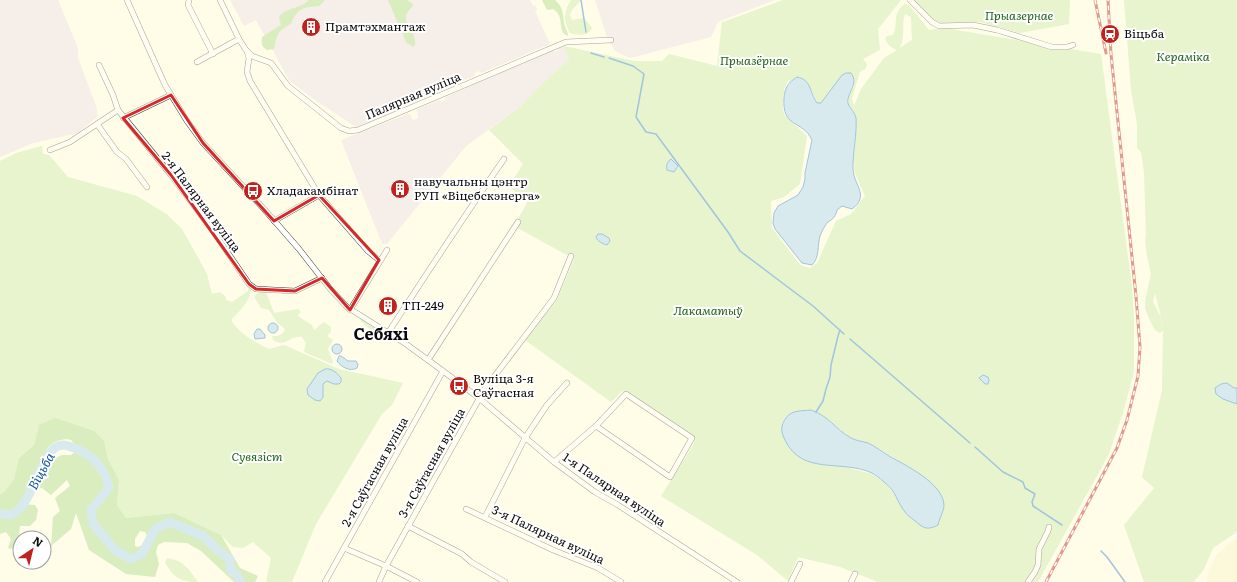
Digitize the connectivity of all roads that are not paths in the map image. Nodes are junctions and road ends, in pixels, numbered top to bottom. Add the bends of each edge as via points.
1 (127, 0) edge
2 (188, 0) edge
3 (220, 0) edge
4 (910, 0) edge
5 (239, 40) junction
6 (611, 40) dead end
7 (1073, 45) dead end
8 (246, 50) junction
9 (213, 54) junction
10 (197, 62) dead end
11 (99, 65) dead end
12 (171, 95) junction
13 (118, 110) junction
14 (124, 118) junction
15 (97, 124) junction
16 (50, 150) dead end
17 (504, 159) dead end
18 (147, 187) dead end
19 (319, 195) junction
20 (274, 221) junction
21 (518, 222) dead end
22 (387, 250) dead end
23 (571, 256) dead end
24 (379, 260) junction
25 (322, 278) junction
26 (350, 310) junction
27 (388, 333) junction
28 (428, 360) junction
29 (443, 370) junction
30 (566, 383) dead end
31 (479, 398) junction
32 (596, 426) junction
33 (525, 438) junction
34 (554, 462) junction
35 (466, 509) dead end
36 (485, 517) junction
37 (408, 526) junction
38 (1049, 527) dead end
39 (344, 548) junction
40 (800, 564) dead end
41 (386, 566) junction
42 (855, 574) dead end
43 (325, 582) edge
44 (379, 582) edge
45 (417, 582) edge
46 (505, 582) edge
47 (621, 582) edge
48 (737, 582) edge
49 (791, 582) edge
50 (851, 582) edge
51 (1028, 582) edge

1 - 12 street, 1-я Палярная вуліца
2 - 9 street via 188,5
3 - 5 street, Палярная вуліца
4 - 7 street via 939,26 973,25 1052,47
5 - 8 street, Палярная вуліца
5 - 9 street
6 - 8 street, Палярная вуліца via 566,42 354,131 341,128 288,86 271,63 252,56
8 - 19 street via 250,81
9 - 10 street
11 - 13 street, 2-я Палярная вуліца
12 - 14 street
12 - 20 street, 1-я Палярная вуліца via 203,143
13 - 14 street, 2-я Палярная вуліца
13 - 15 street
14 - 25 street, 2-я Палярная вуліца via 176,181 249,284 256,289 295,291
15 - 16 street via 70,142
15 - 18 street
17 - 27 street
19 - 20 street
19 - 24 street
20 - 25 street, 1-я Палярная вуліца
21 - 28 street
22 - 24 street
23 - 31 street, 3-я Саўгасная вуліца via 550,305
24 - 26 street
25 - 26 street, 1-я Палярная вуліца
26 - 27 street, 1-я Палярная вуліца
27 - 28 street, 1-я Палярная вуліца
28 - 29 street, 1-я Палярная вуліца
29 - 31 street, 1-я Палярная вуліца
29 - 39 street, 2-я Саўгасная вуліца
30 - 33 street via 547,405
31 - 33 street, 1-я Палярная вуліца
31 - 37 street, 3-я Саўгасная вуліца
32 - 32 street via 670,477 692,438 626,394
32 - 34 street
33 - 34 street, 1-я Палярная вуліца
33 - 36 street
34 - 48 street, 1-я Палярная вуліца via 595,492
35 - 36 street, 3-я Палярная вуліца
36 - 47 street, 3-я Палярная вуліца via 553,550 598,568
37 - 41 street, 3-я Саўгасная вуліца
37 - 46 street via 462,554
38 - 51 street via 1039,549 1038,565
39 - 41 street
39 - 43 street, 2-я Саўгасная вуліца
40 - 49 street
41 - 44 street, 3-я Саўгасная вуліца
41 - 45 street
42 - 50 street

